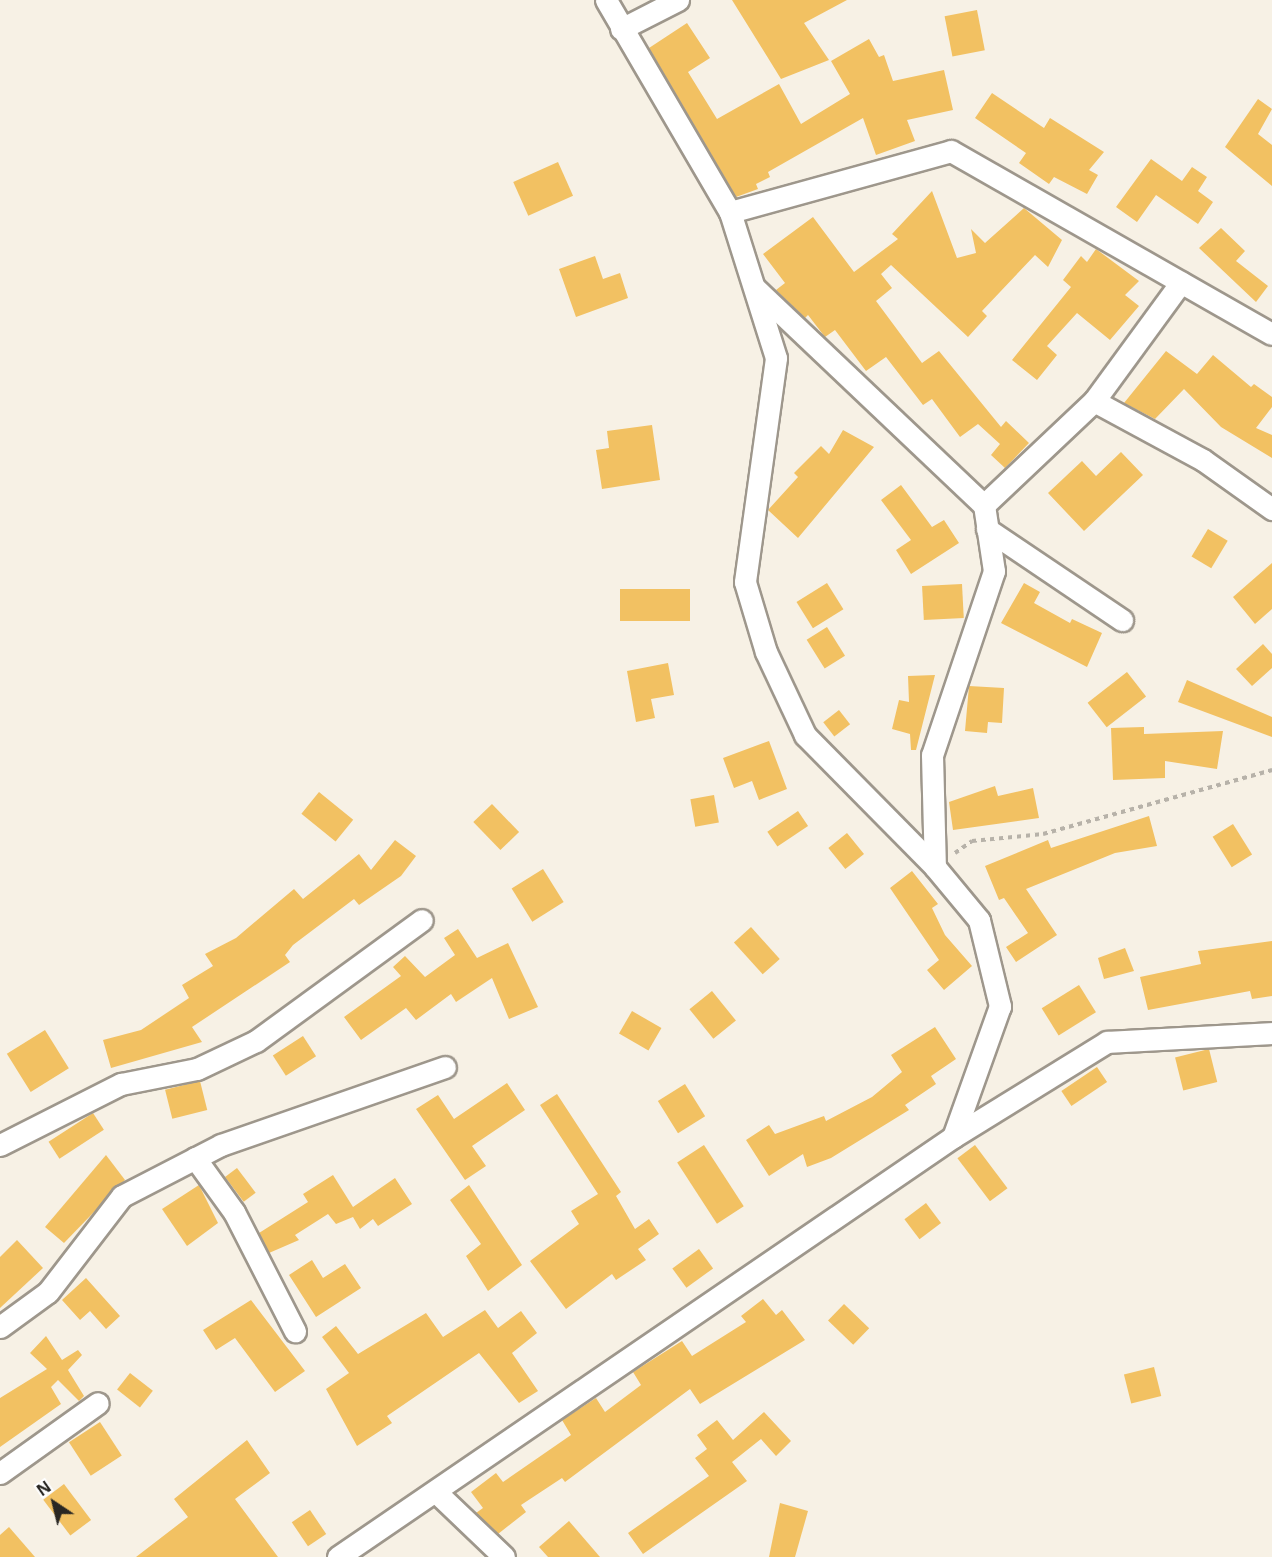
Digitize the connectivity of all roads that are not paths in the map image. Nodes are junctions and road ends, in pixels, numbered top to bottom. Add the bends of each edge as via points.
1 (606, 0) edge
2 (678, 0) edge
3 (621, 29) junction
4 (730, 212) junction
5 (1180, 282) junction
6 (754, 287) junction
7 (1272, 333) edge
8 (1094, 401) junction
9 (984, 505) junction
10 (1272, 509) edge
11 (987, 529) junction
12 (1122, 620) dead end
13 (935, 867) junction
14 (422, 920) dead end
15 (1272, 1033) edge
16 (445, 1067) dead end
17 (953, 1137) junction
18 (0, 1145) edge
19 (195, 1158) junction
20 (0, 1327) edge
21 (295, 1331) dead end
22 (98, 1403) dead end
23 (0, 1473) edge
24 (436, 1492) junction
25 (338, 1557) edge
26 (504, 1557) edge

1 - 3 street
2 - 3 street
3 - 4 street
4 - 5 street via 951,151
4 - 6 street
5 - 7 street
5 - 8 street
6 - 9 street
6 - 13 street via 776,358 746,582 766,652 806,735
8 - 9 street
8 - 10 street via 1203,460
9 - 11 street
11 - 12 street
11 - 13 street via 994,570 932,755
13 - 17 street via 979,920 1000,1006
14 - 18 street via 256,1041 197,1069 121,1084
15 - 17 street via 1107,1042
16 - 19 street
17 - 24 street
19 - 20 street via 122,1196 48,1292
19 - 21 street via 234,1212
22 - 23 street
24 - 25 street
24 - 26 street

